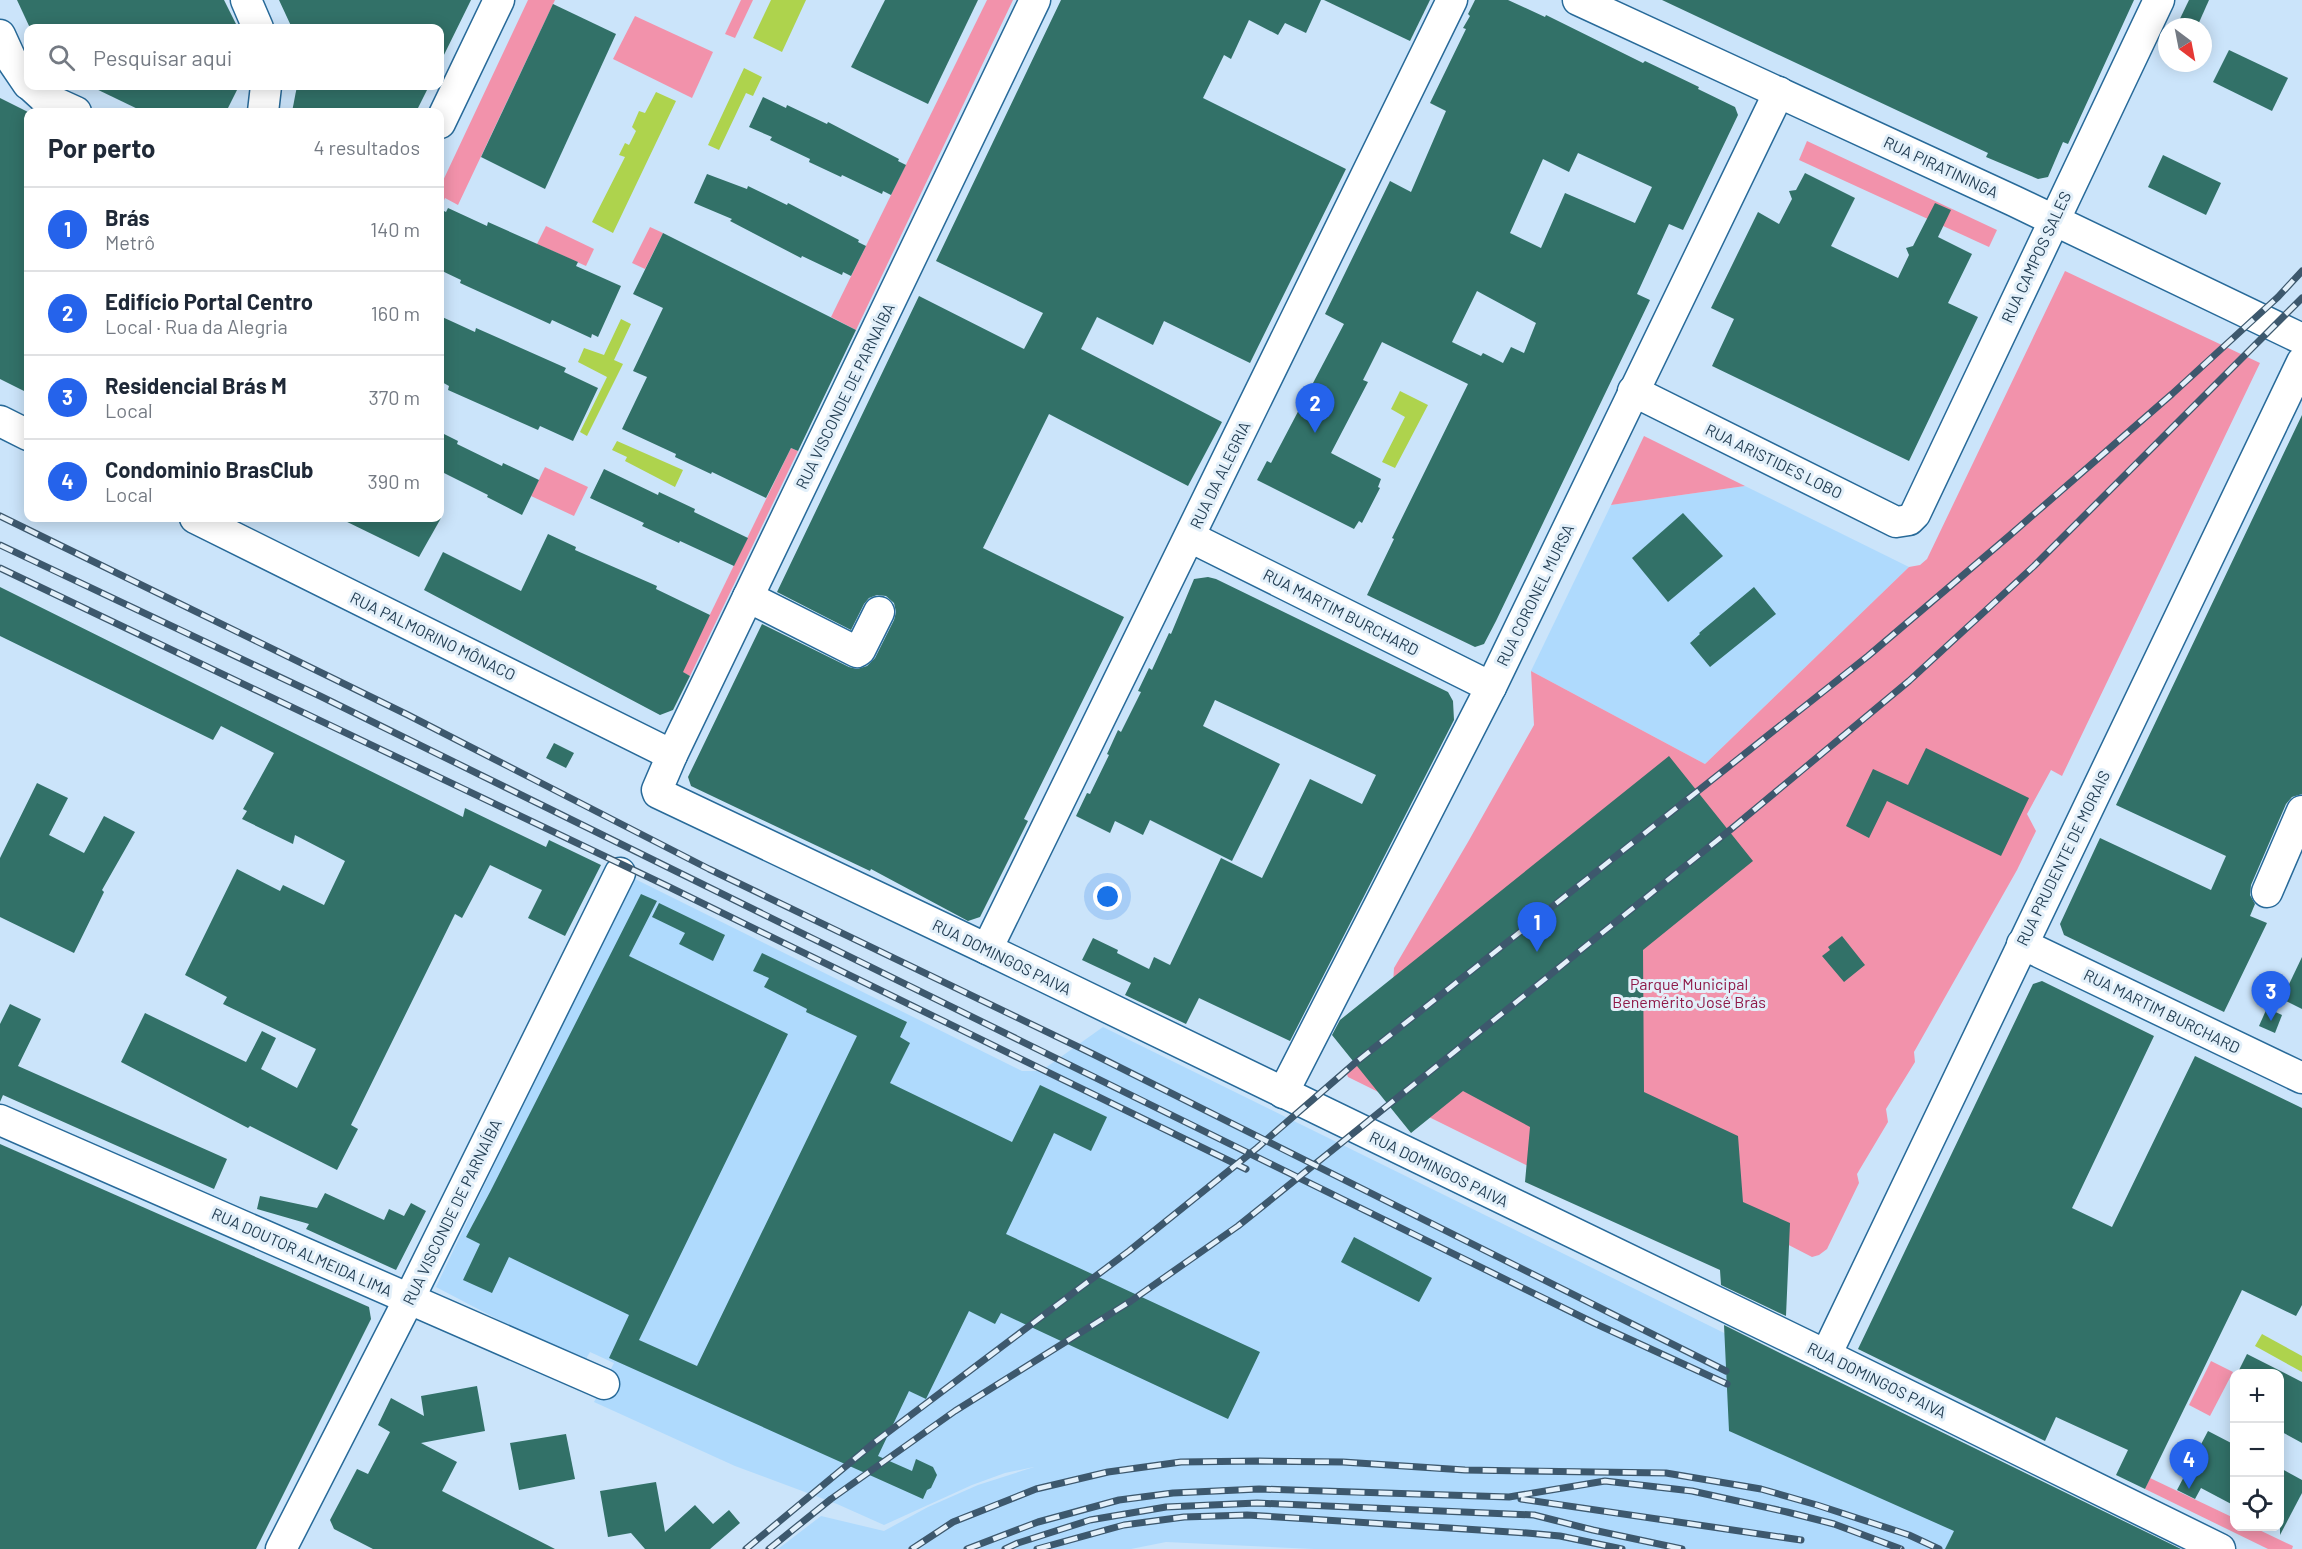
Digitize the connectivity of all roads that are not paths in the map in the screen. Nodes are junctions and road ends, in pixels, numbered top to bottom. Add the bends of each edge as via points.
1 (246, 0) edge
2 (499, 0) edge
3 (1035, 0) edge
4 (1452, 0) edge
5 (1578, 0) edge
6 (2159, 0) edge
7 (256, 24) edge
8 (0, 35) edge
9 (24, 77) edge
10 (36, 90) edge
11 (266, 90) edge
12 (1779, 92) junction
13 (68, 108) edge
14 (263, 108) edge
15 (444, 115) edge
16 (2053, 220) junction
17 (2302, 339) edge
18 (2302, 362) edge
19 (1633, 391) junction
20 (0, 421) edge
21 (24, 433) edge
22 (1915, 514) joint
23 (203, 522) edge
24 (1190, 537) junction
25 (748, 597) junction
26 (879, 612) dead end
27 (1491, 687) junction
28 (672, 755) junction
29 (657, 792) joint
30 (2302, 811) edge
31 (620, 873) dead end
32 (2267, 892) dead end
33 (2022, 944) junction
34 (987, 949) junction
35 (2302, 1078) edge
36 (1283, 1093) junction
37 (0, 1120) edge
38 (409, 1299) junction
39 (1826, 1355) junction
40 (604, 1384) dead end
41 (281, 1549) edge
42 (2220, 1549) edge

1 - 7 street
2 - 15 street
3 - 25 street, RUA VISCONDE DE PARNAÍBA
4 - 24 street, RUA DA ALEGRIA
5 - 12 street, RUA PIRATININGA
6 - 16 street, RUA CAMPOS SALES
8 - 9 street
10 - 13 street
11 - 14 street
12 - 16 street, RUA PIRATININGA
12 - 19 street, RUA CORONEL MURSA
16 - 17 street, RUA PIRATININGA
16 - 22 street, RUA CAMPOS SALES
18 - 33 street, RUA PRUDENTE DE MORAIS
19 - 22 street, RUA ARISTIDES LOBO via 1896,522 1909,520
19 - 27 street, RUA CORONEL MURSA
20 - 21 street
23 - 28 street, RUA PALMORINO MÔNACO
24 - 27 street, RUA MARTIM BURCHARD
24 - 34 street, RUA DA ALEGRIA
25 - 26 street via 856,652
25 - 28 street, RUA VISCONDE DE PARNAÍBA
27 - 36 street, RUA CORONEL MURSA
28 - 29 street, RUA VISCONDE DE PARNAÍBA
29 - 34 street, RUA DOMINGOS PAIVA
30 - 32 street
31 - 38 street, RUA VISCONDE DE PARNAÍBA
33 - 35 street, RUA MARTIM BURCHARD
33 - 39 street, RUA PRUDENTE DE MORAIS
34 - 36 street, RUA DOMINGOS PAIVA
36 - 39 street, RUA DOMINGOS PAIVA
37 - 38 street, RUA DOUTOR ALMEIDA LIMA
38 - 40 street, RUA DOUTOR ALMEIDA LIMA
38 - 41 street, RUA VISCONDE DE PARNAÍBA
39 - 42 street, RUA DOMINGOS PAIVA

